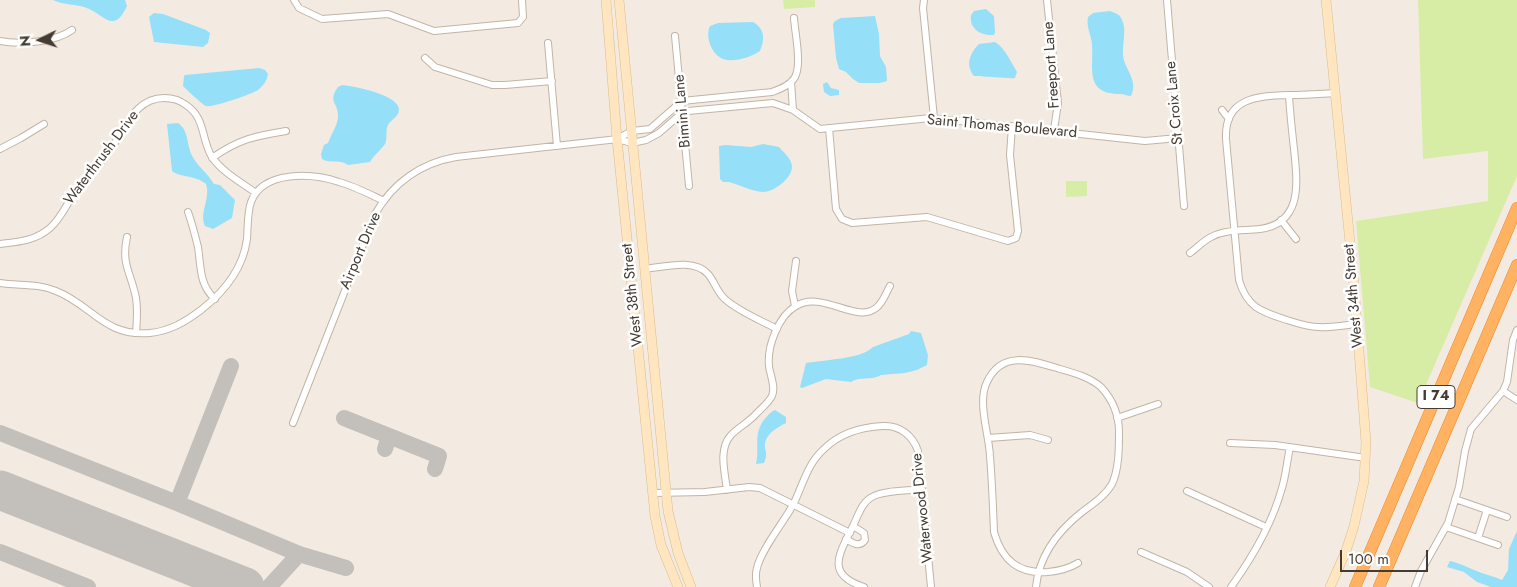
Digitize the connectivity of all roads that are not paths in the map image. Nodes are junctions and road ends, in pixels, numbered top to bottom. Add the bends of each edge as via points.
1 (294, 0) edge
2 (522, 0) edge
3 (606, 0) edge
4 (619, 0) edge
5 (924, 0) edge
6 (1047, 0) edge
7 (1167, 0) edge
8 (1326, 0) edge
9 (794, 18) dead end
10 (72, 30) dead end
11 (675, 36) dead end
12 (0, 41) edge
13 (548, 43) dead end
14 (425, 58) dead end
15 (552, 81) junction
16 (791, 82) junction
17 (772, 92) junction
18 (1335, 93) junction
19 (1288, 95) junction
20 (682, 101) junction
21 (774, 103) junction
22 (793, 110) junction
23 (1222, 110) dead end
24 (683, 112) junction
25 (934, 118) junction
26 (1229, 119) junction
27 (44, 124) dead end
28 (1012, 126) junction
29 (829, 128) junction
30 (1054, 130) junction
31 (286, 131) dead end
32 (632, 131) junction
33 (1178, 138) junction
34 (617, 139) junction
35 (632, 143) junction
36 (557, 146) junction
37 (0, 149) edge
38 (212, 158) junction
39 (689, 186) dead end
40 (256, 193) junction
41 (384, 200) junction
42 (1184, 206) dead end
43 (1517, 208) edge
44 (188, 212) dead end
45 (1281, 220) junction
46 (1234, 231) junction
47 (127, 237) dead end
48 (1296, 239) dead end
49 (0, 244) edge
50 (1190, 253) dead end
51 (796, 261) dead end
52 (1517, 265) edge
53 (645, 269) junction
54 (0, 283) edge
55 (890, 286) dead end
56 (215, 299) junction
57 (795, 306) junction
58 (1357, 324) junction
59 (777, 328) junction
60 (1516, 332) edge
61 (136, 333) junction
62 (1503, 390) junction
63 (1517, 400) edge
64 (1158, 404) dead end
65 (1117, 418) junction
66 (294, 422) dead end
67 (988, 438) junction
68 (1048, 440) dead end
69 (1230, 443) dead end
70 (1290, 447) junction
71 (1366, 458) junction
72 (922, 489) junction
73 (726, 490) junction
74 (1187, 491) dead end
75 (666, 492) junction
76 (652, 493) junction
77 (1455, 499) junction
78 (794, 503) junction
79 (1487, 510) junction
80 (1507, 517) dead end
81 (853, 526) junction
82 (1266, 527) junction
83 (1446, 527) junction
84 (848, 536) junction
85 (1478, 538) junction
86 (1498, 545) dead end
87 (1141, 552) dead end
88 (1078, 563) dead end
89 (1039, 572) junction
90 (678, 587) edge
91 (692, 587) edge
92 (757, 587) edge
93 (864, 587) edge
94 (931, 587) edge
95 (1036, 587) edge
96 (1209, 587) edge
97 (1231, 587) edge
98 (1330, 587) edge
99 (1355, 587) edge
100 (1379, 587) edge
101 (1415, 587) edge

1 - 2 street via 299,8 322,20 388,14 434,31 518,23 523,17
3 - 34 main road, West 38th Street
4 - 32 main road, West 38th Street
5 - 25 street
6 - 30 street, Freeport Lane via 1058,103
7 - 33 street, St Croix Lane
8 - 18 main road, West 34th Street
9 - 16 street via 798,66
10 - 12 street via 53,39
11 - 20 street, Bimini Lane
13 - 15 street
14 - 15 street via 435,67 492,85
15 - 36 street
16 - 17 street
16 - 22 street
17 - 20 street
17 - 21 street
18 - 19 street
18 - 58 main road, West 34th Street
19 - 26 street via 1250,99 1238,106
19 - 45 street via 1297,186 1293,205
20 - 24 street, Bimini Lane
20 - 32 street via 650,129
21 - 22 street, Saint Thomas Boulevard
21 - 24 street, Saint Thomas Boulevard
22 - 29 street, Saint Thomas Boulevard via 820,129
23 - 26 street
24 - 35 street via 659,133
24 - 39 street, Bimini Lane
25 - 28 street, Saint Thomas Boulevard
25 - 29 street, Saint Thomas Boulevard
26 - 46 street via 1225,135
27 - 37 street
28 - 29 street via 1010,155 1018,231 1014,239 1006,241 927,217 852,224 841,218 836,206
28 - 30 street, Saint Thomas Boulevard
30 - 33 street, Saint Thomas Boulevard via 1145,141
31 - 38 street via 240,141
32 - 34 street
32 - 35 main road, West 38th Street
33 - 42 street, St Croix Lane
34 - 35 street
34 - 36 street, Airport Drive
34 - 76 main road, West 38th Street
35 - 53 main road, West 38th Street
36 - 41 street, Airport Drive via 439,161 405,179
38 - 40 street
38 - 49 street, Waterthrush Drive via 200,119 191,108 172,99 148,102 130,118 113,147 81,183 51,227 30,240
40 - 41 street via 278,178 318,178 337,181
40 - 56 street via 249,210 241,260 233,278
41 - 66 street, Airport Drive via 371,223
43 - 99 highway, I 74
44 - 56 street via 198,245 202,280
45 - 46 street via 1264,228
45 - 48 street
46 - 50 street via 1212,236
46 - 58 street via 1240,283 1254,306 1311,326
47 - 61 street via 125,260 137,300
51 - 57 street via 792,291
52 - 100 highway, I 74
53 - 59 street via 698,267 710,276 719,293 728,301
53 - 75 main road, West 38th Street
54 - 61 street via 56,291 104,323
55 - 57 street via 878,307 865,313 822,303 806,302
56 - 61 street via 174,327
57 - 59 street
58 - 71 main road, West 34th Street
59 - 73 street via 768,363 772,395 726,443
60 - 62 street
62 - 63 street
62 - 77 street via 1471,429
64 - 65 street
65 - 67 street via 1108,396 1092,380 1027,360 1016,360 1003,364 987,381 983,399
65 - 89 street via 1117,466 1111,484 1104,495 1061,530 1048,549
67 - 68 street via 1030,435
67 - 89 street via 996,540 1013,564
69 - 70 street
70 - 71 street
70 - 82 street via 1283,486
71 - 98 main road, West 34th Street via 1354,526
72 - 78 street, Waterwood Drive via 918,451 912,439 895,427 882,426 857,430 822,450 811,464
72 - 81 street via 873,496 864,504
72 - 94 street, Waterwood Drive
73 - 75 street
73 - 78 street via 760,488
74 - 82 street
75 - 76 street
75 - 91 main road, West 38th Street via 674,541
76 - 90 main road, West 38th Street via 661,545
77 - 79 street
77 - 83 street
78 - 84 street
78 - 92 street via 759,562
79 - 80 street
79 - 85 street
81 - 84 street
81 - 84 street via 866,538 857,544
82 - 97 street
83 - 85 street
83 - 101 street
84 - 93 street via 839,554 839,566 848,580
85 - 86 street
87 - 96 street via 1187,572
88 - 89 street via 1062,570
89 - 95 street

